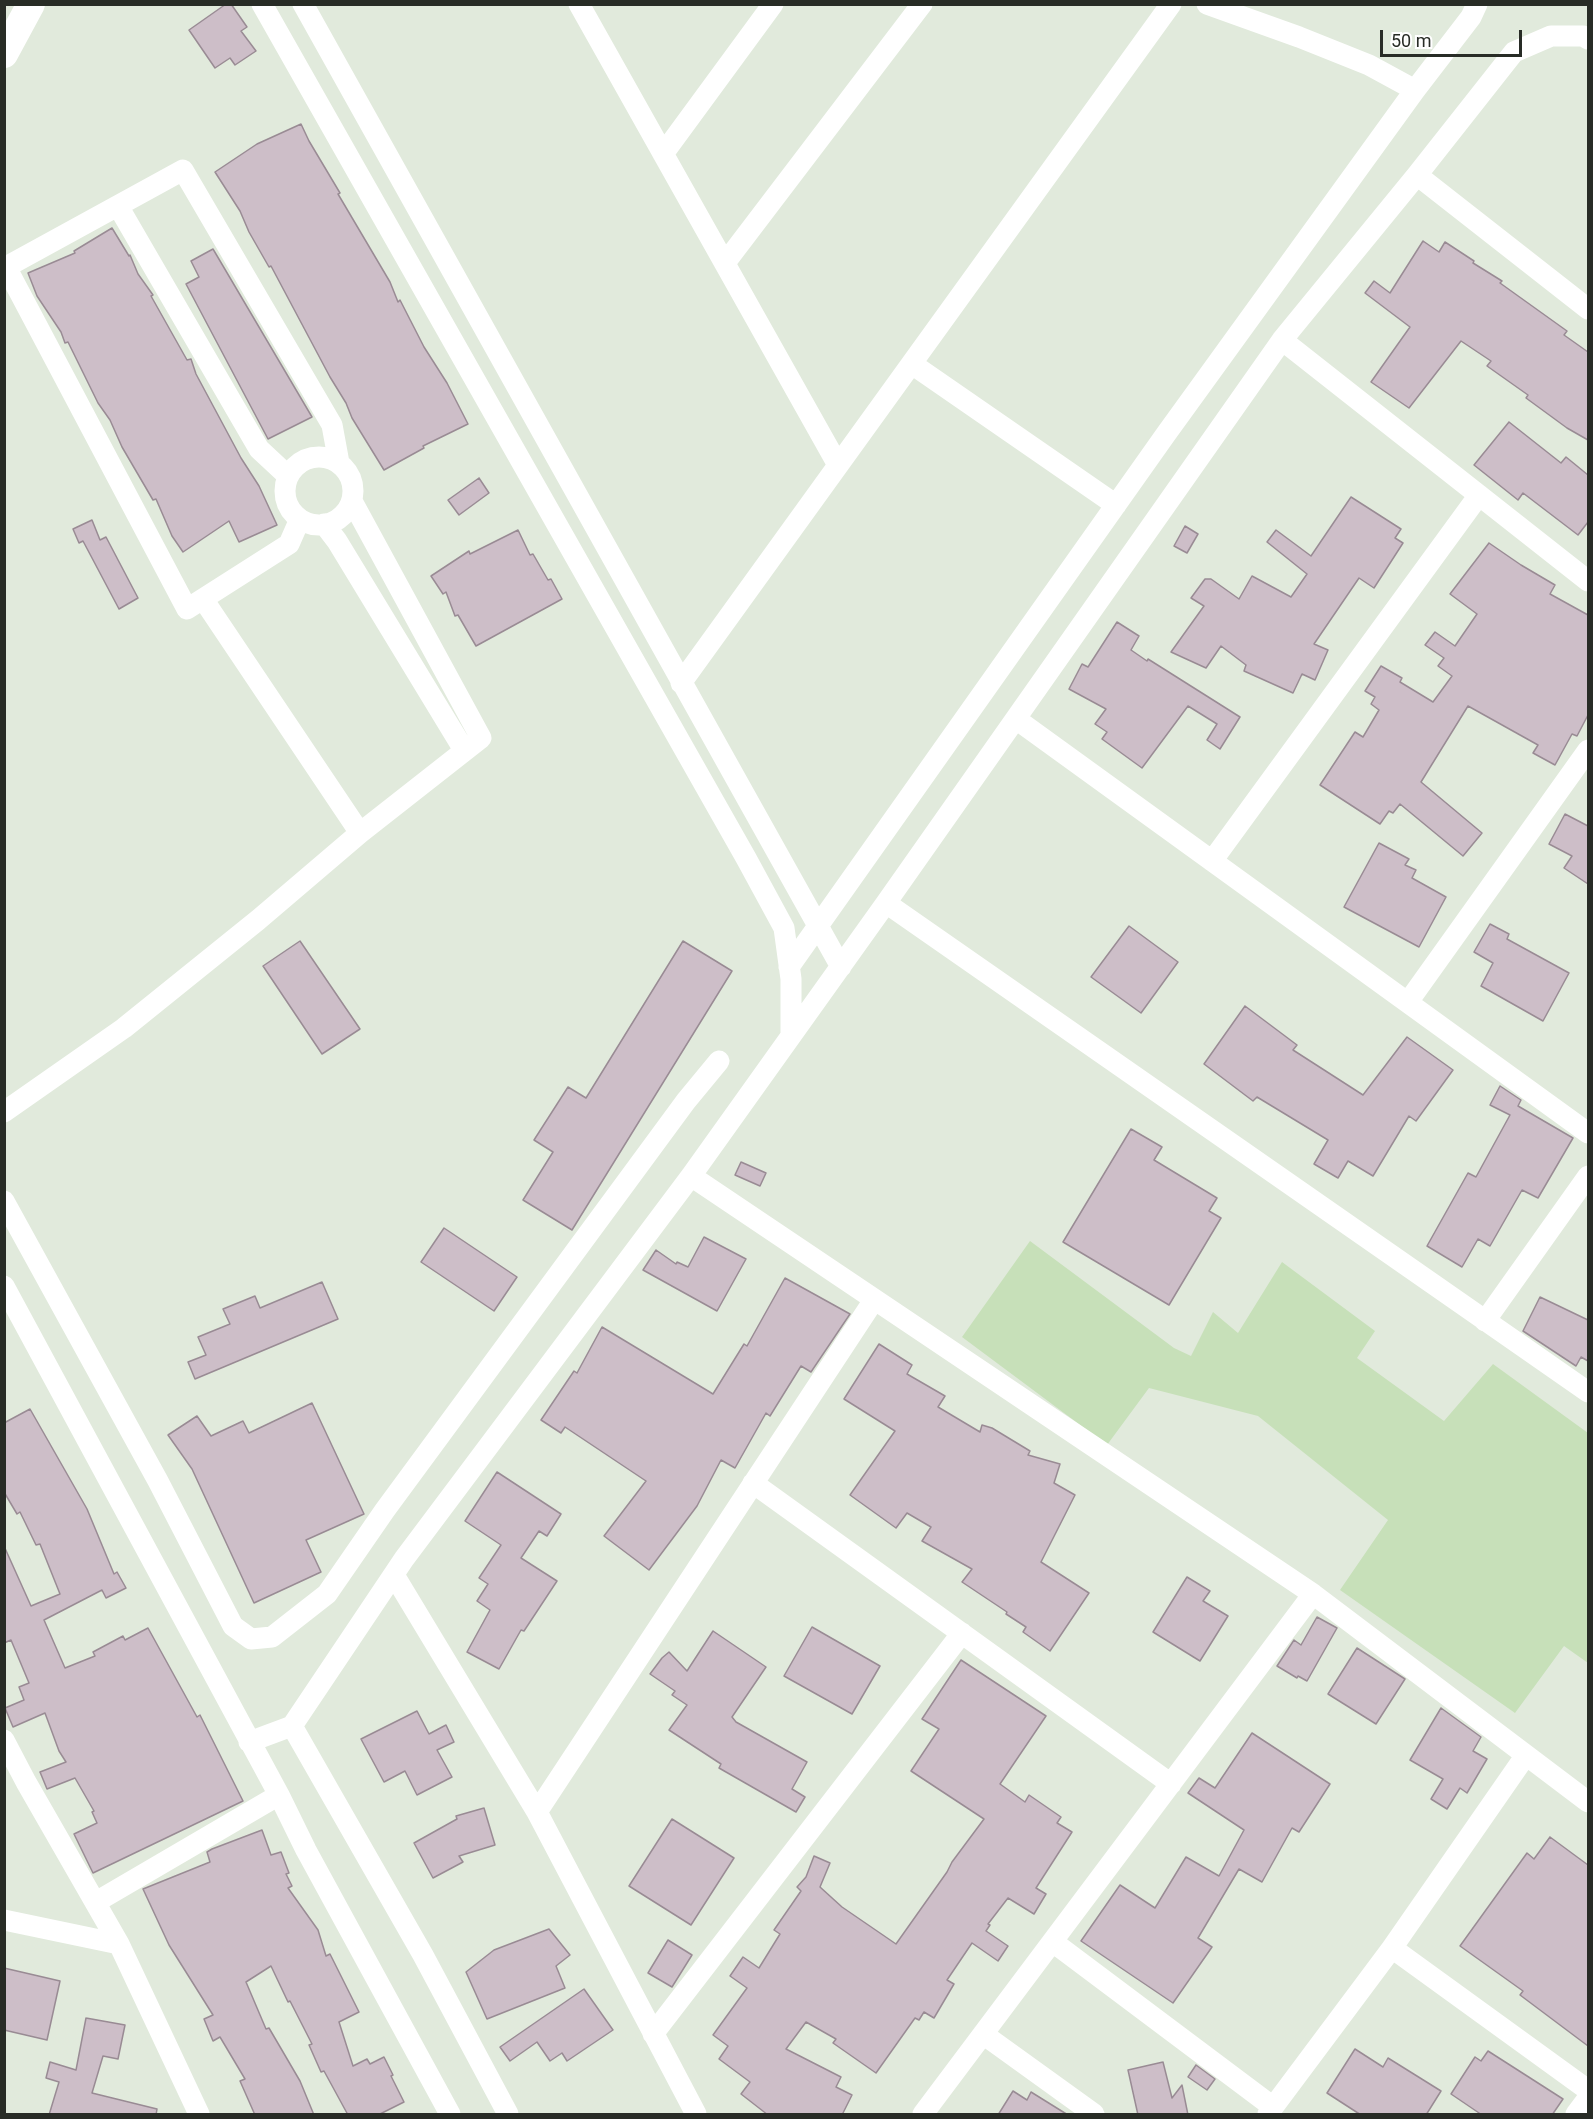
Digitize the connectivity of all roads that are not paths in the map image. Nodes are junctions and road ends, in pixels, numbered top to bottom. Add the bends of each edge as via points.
1 (31, 4) edge
2 (262, 4) edge
3 (601, 4) edge
4 (773, 4) edge
5 (922, 4) edge
6 (1171, 4) edge
7 (1207, 4) edge
8 (1477, 4) edge
9 (305, 6) edge
10 (584, 13) edge
11 (1588, 39) edge
12 (4, 54) edge
13 (1415, 90) junction
14 (663, 154) junction
15 (1417, 175) junction
16 (118, 206) junction
17 (725, 264) junction
18 (1588, 309) edge
19 (1282, 340) junction
20 (912, 364) junction
21 (339, 463) junction
22 (838, 465) junction
23 (288, 476) junction
24 (1479, 495) junction
25 (352, 501) junction
26 (1116, 505) junction
27 (300, 519) junction
28 (324, 524) junction
29 (1588, 581) edge
30 (203, 599) junction
31 (681, 683) junction
32 (1016, 719) junction
33 (473, 744) junction
34 (1588, 750) edge
35 (360, 833) junction
36 (1212, 861) junction
37 (886, 903) junction
38 (817, 927) junction
39 (789, 967) junction
40 (840, 967) junction
41 (1408, 1002) junction
42 (791, 1036) junction
43 (719, 1061) dead end
44 (4, 1112) edge
45 (1588, 1133) edge
46 (691, 1176) junction
47 (1588, 1176) edge
48 (4, 1201) edge
49 (4, 1286) edge
50 (874, 1299) junction
51 (1485, 1321) junction
52 (1588, 1392) edge
53 (753, 1483) junction
54 (394, 1575) junction
55 (1313, 1594) junction
56 (962, 1633) junction
57 (292, 1726) junction
58 (4, 1740) edge
59 (249, 1742) junction
60 (1526, 1755) junction
61 (4, 1777) edge
62 (26, 1782) junction
63 (1171, 1784) junction
64 (279, 1795) junction
65 (1588, 1802) edge
66 (537, 1812) junction
67 (96, 1902) junction
68 (4, 1920) edge
69 (1053, 1942) junction
70 (119, 1944) junction
71 (1392, 1948) junction
72 (653, 2034) junction
73 (983, 2034) junction
74 (1588, 2090) edge
75 (1588, 2098) edge
76 (1270, 2111) edge
77 (199, 2115) edge
78 (450, 2115) edge
79 (508, 2115) edge
80 (696, 2115) edge
81 (923, 2115) edge
82 (1094, 2115) edge
83 (1576, 2115) edge

1 - 12 main road
2 - 39 street via 746,858 784,928
3 - 10 street
4 - 14 street
5 - 17 street
6 - 20 street
7 - 13 street via 1369,65
8 - 13 street via 1472,17
9 - 31 street
10 - 14 street
11 - 15 street via 1551,36 1514,52
13 - 26 street
14 - 17 street
15 - 18 street
15 - 19 street
16 - 21 street via 183,170 332,425
16 - 23 street via 259,449
16 - 30 street via 6,267 186,609
17 - 22 street
19 - 24 street
19 - 32 street
20 - 22 street
20 - 26 street
21 - 23 street via 321,456 311,458 302,461
21 - 25 street via 352,480
22 - 31 street
23 - 27 street via 285,495
24 - 29 street
24 - 36 street
25 - 28 street via 341,517
25 - 33 street
26 - 38 street
27 - 28 street
27 - 30 street via 289,544
28 - 33 street
30 - 35 street
31 - 38 street
32 - 36 street
32 - 37 street
33 - 35 street
34 - 41 street
35 - 44 street via 124,1028
36 - 41 street
37 - 40 street
37 - 51 street
38 - 39 street
38 - 40 street
39 - 42 street
40 - 42 street
41 - 45 street
42 - 46 street
43 - 48 street via 385,1510 327,1594 272,1637 251,1639 233,1626
46 - 50 street
46 - 54 street
47 - 51 street
49 - 59 street
50 - 53 street
50 - 55 street
51 - 52 street
53 - 56 street
53 - 66 street
54 - 57 street
54 - 66 street
55 - 60 street
55 - 63 street
56 - 63 street
56 - 72 street
57 - 59 street
57 - 79 street via 423,1955
58 - 62 street
59 - 64 street
60 - 65 street
60 - 71 street
61 - 62 street
62 - 67 street
63 - 69 street
64 - 67 street
64 - 78 street
66 - 72 street
67 - 70 street
68 - 70 street
69 - 73 street
69 - 76 street
70 - 77 street
71 - 74 street
71 - 76 street
72 - 80 street
73 - 81 street
73 - 82 street
75 - 83 street

